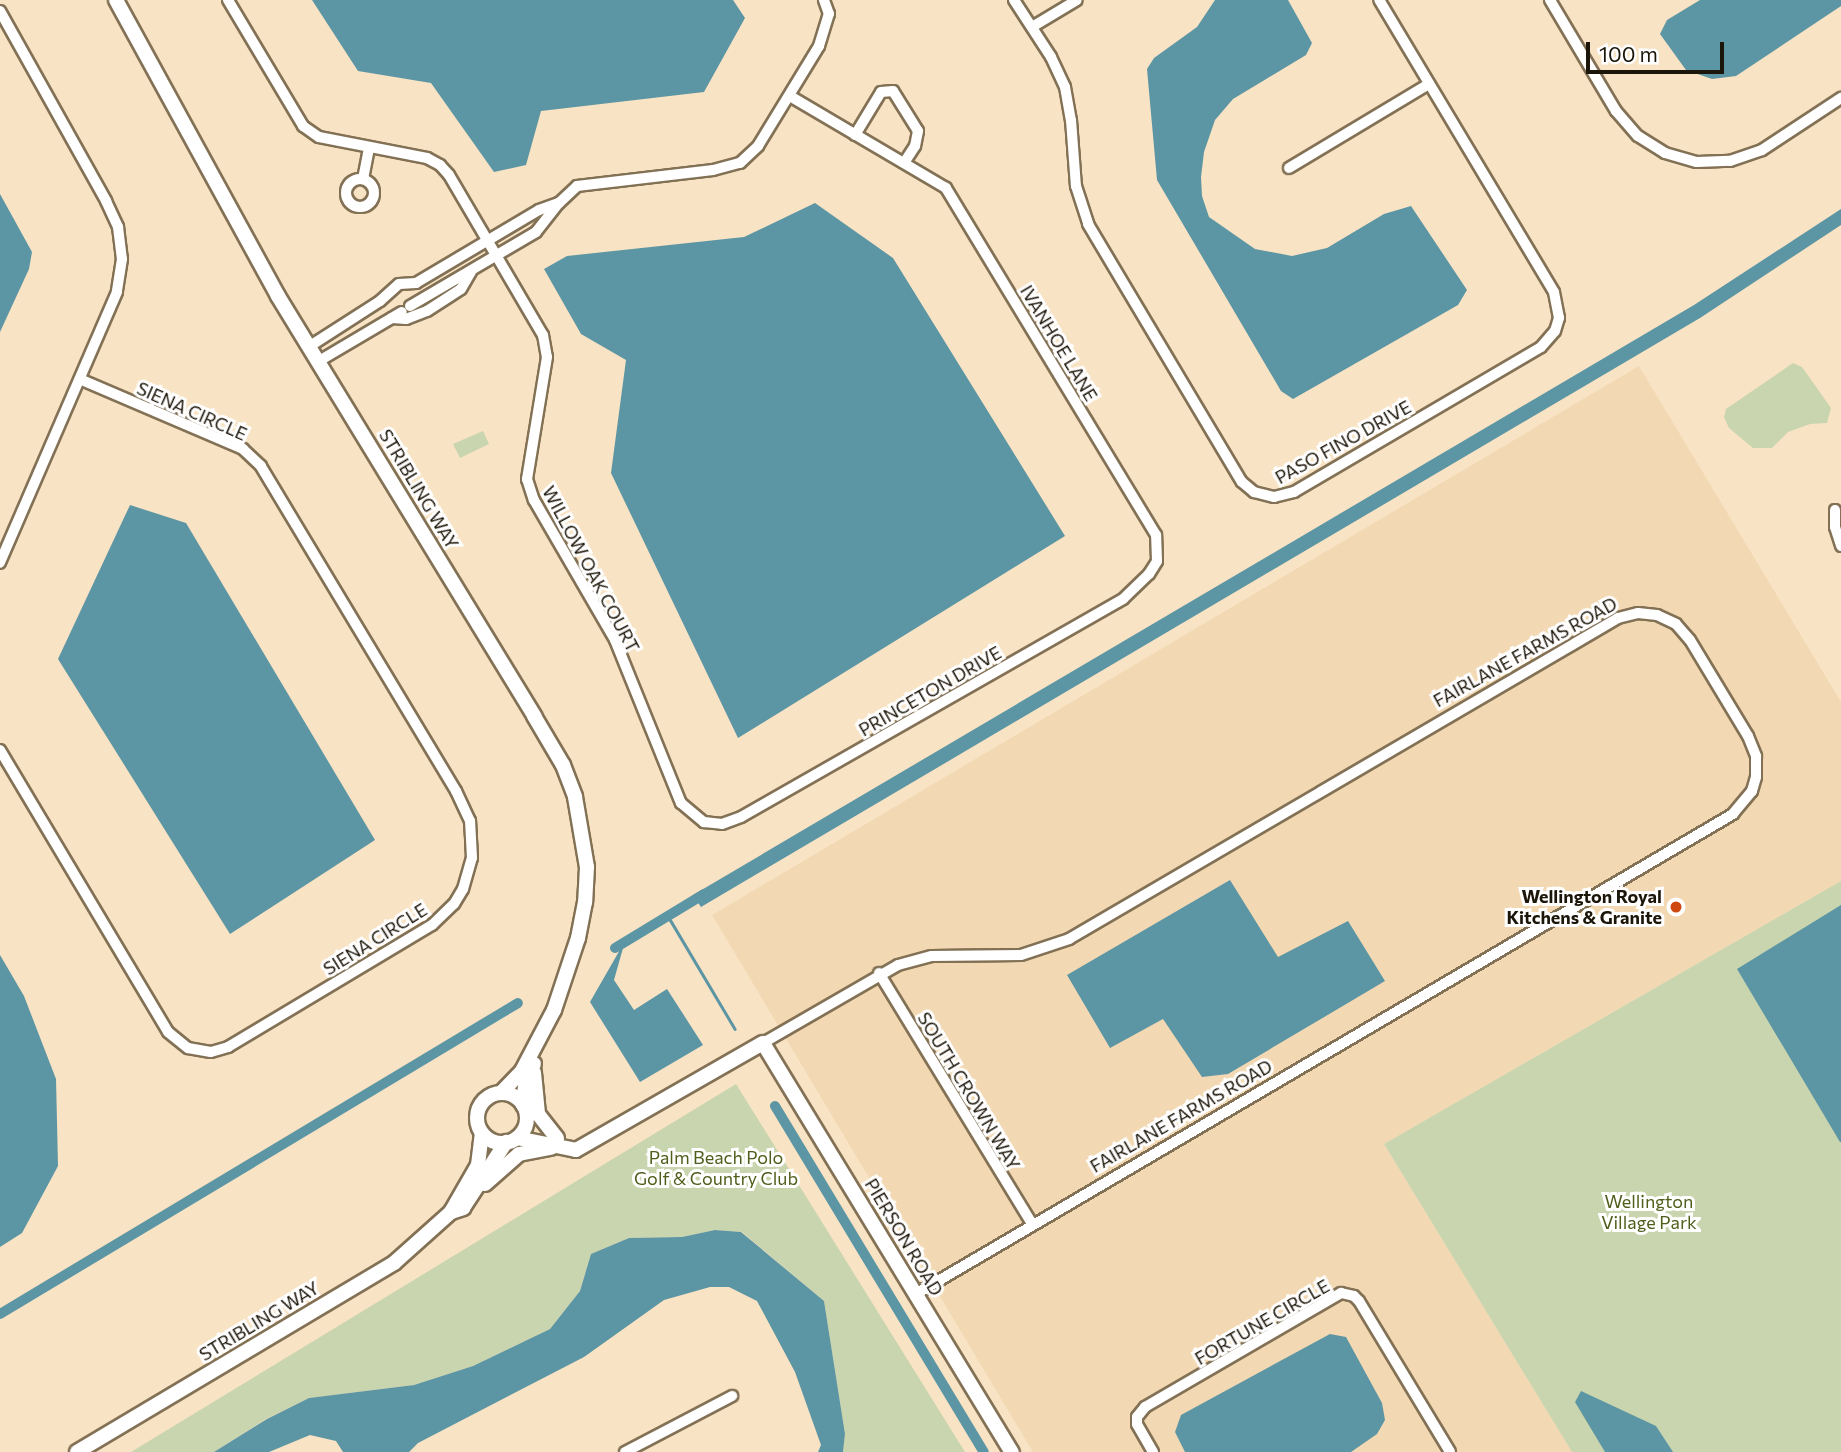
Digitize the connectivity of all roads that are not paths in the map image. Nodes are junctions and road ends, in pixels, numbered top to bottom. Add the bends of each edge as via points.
1 (116, 0) edge
2 (228, 0) edge
3 (824, 0) edge
4 (1014, 0) edge
5 (1077, 0) edge
6 (1378, 0) edge
7 (1550, 0) edge
8 (0, 11) edge
9 (1032, 27) junction
10 (1429, 84) junction
11 (790, 96) junction
12 (1841, 97) edge
13 (855, 135) junction
14 (369, 148) junction
15 (904, 163) junction
16 (1289, 168) dead end
17 (363, 179) dead end
18 (559, 203) junction
19 (489, 242) junction
20 (498, 257) junction
21 (471, 272) junction
22 (411, 283) junction
23 (421, 300) junction
24 (427, 311) junction
25 (392, 318) junction
26 (310, 346) junction
27 (319, 361) junction
28 (80, 379) junction
29 (1835, 510) dead end
30 (1841, 546) edge
31 (1157, 561) joint
32 (0, 563) edge
33 (0, 750) edge
34 (704, 822) joint
35 (879, 973) junction
36 (548, 1020) junction
37 (764, 1042) junction
38 (535, 1063) junction
39 (501, 1093) junction
40 (525, 1111) junction
41 (482, 1133) junction
42 (512, 1140) junction
43 (557, 1143) junction
44 (467, 1202) junction
45 (451, 1212) junction
46 (1032, 1225) junction
47 (916, 1294) junction
48 (732, 1396) dead end
49 (77, 1452) edge
50 (625, 1452) edge
51 (1012, 1452) edge
52 (1153, 1452) edge
53 (1450, 1452) edge

1 - 26 street, STRIBLING WAY
2 - 14 street, WILLOW OAK COURT via 303,126 318,137
3 - 11 street via 829,14 819,46
4 - 9 street, PASO FINO DRIVE
5 - 9 street
6 - 10 street, PASO FINO DRIVE
7 - 12 street via 1616,111 1637,136 1665,153 1697,162 1730,161 1762,150
8 - 28 street via 118,227 122,259 117,292
9 - 10 street, PASO FINO DRIVE via 1065,87 1077,194 1088,224 1242,482 1267,496 1294,492 1529,354 1546,342 1558,325 1560,311 1554,292
10 - 16 street
11 - 13 street, IVANHOE LANE
11 - 18 street via 758,146 740,163 577,186
13 - 15 street, IVANHOE LANE
13 - 15 street via 881,92 893,92 918,131
14 - 17 street
14 - 19 street, WILLOW OAK COURT via 427,158 440,165
15 - 31 street, IVANHOE LANE via 946,188 1156,535
18 - 19 street
18 - 20 street via 536,232
19 - 20 street, WILLOW OAK COURT
19 - 22 street
20 - 21 street
20 - 34 street, WILLOW OAK COURT via 543,335 547,357 527,479 534,500 615,640 681,803
21 - 23 street
21 - 24 street via 461,289
22 - 23 street
22 - 26 street via 400,284
23 - 24 street
23 - 25 street
24 - 25 street via 406,319
25 - 27 street
26 - 27 street, STRIBLING WAY
27 - 36 street, STRIBLING WAY via 563,765 575,797 587,867 586,902
28 - 32 street
28 - 33 street, SIENA CIRCLE via 243,449 261,466 456,791 470,821 472,858 458,897 432,925 228,1047 211,1052 188,1048 168,1032
29 - 30 street
31 - 34 street, PRINCETON DRIVE via 1122,599 741,817 722,824
35 - 37 street, FAIRLANE FARMS ROAD
35 - 46 street, SOUTH CROWN WAY
35 - 46 street, FAIRLANE FARMS ROAD via 932,956 1021,955 1069,939 1618,618 1638,613 1663,618 1681,629 1697,651 1754,749 1756,778 1740,808
36 - 38 street, STRIBLING WAY via 547,1037
36 - 39 street, STRIBLING WAY via 522,1071
37 - 43 street, FAIRLANE FARMS ROAD via 602,1136 584,1144
37 - 47 street, PIERSON ROAD
38 - 40 street, STRIBLING WAY via 525,1087
38 - 43 street via 536,1106
39 - 40 street via 513,1095
39 - 41 street via 489,1096 478,1110
40 - 42 street via 523,1131
40 - 43 street, FAIRLANE FARMS ROAD
41 - 42 street via 491,1141
41 - 45 street, STRIBLING WAY via 478,1165
42 - 43 street, FAIRLANE FARMS ROAD
42 - 44 street, STRIBLING WAY
43 - 44 street via 512,1158
44 - 45 street, STRIBLING WAY
45 - 49 street, STRIBLING WAY via 394,1263
46 - 47 street, FAIRLANE FARMS ROAD
47 - 51 street, PIERSON ROAD
48 - 50 street
52 - 53 street, FORTUNE CIRCLE via 1137,1424 1145,1407 1341,1293 1359,1301

